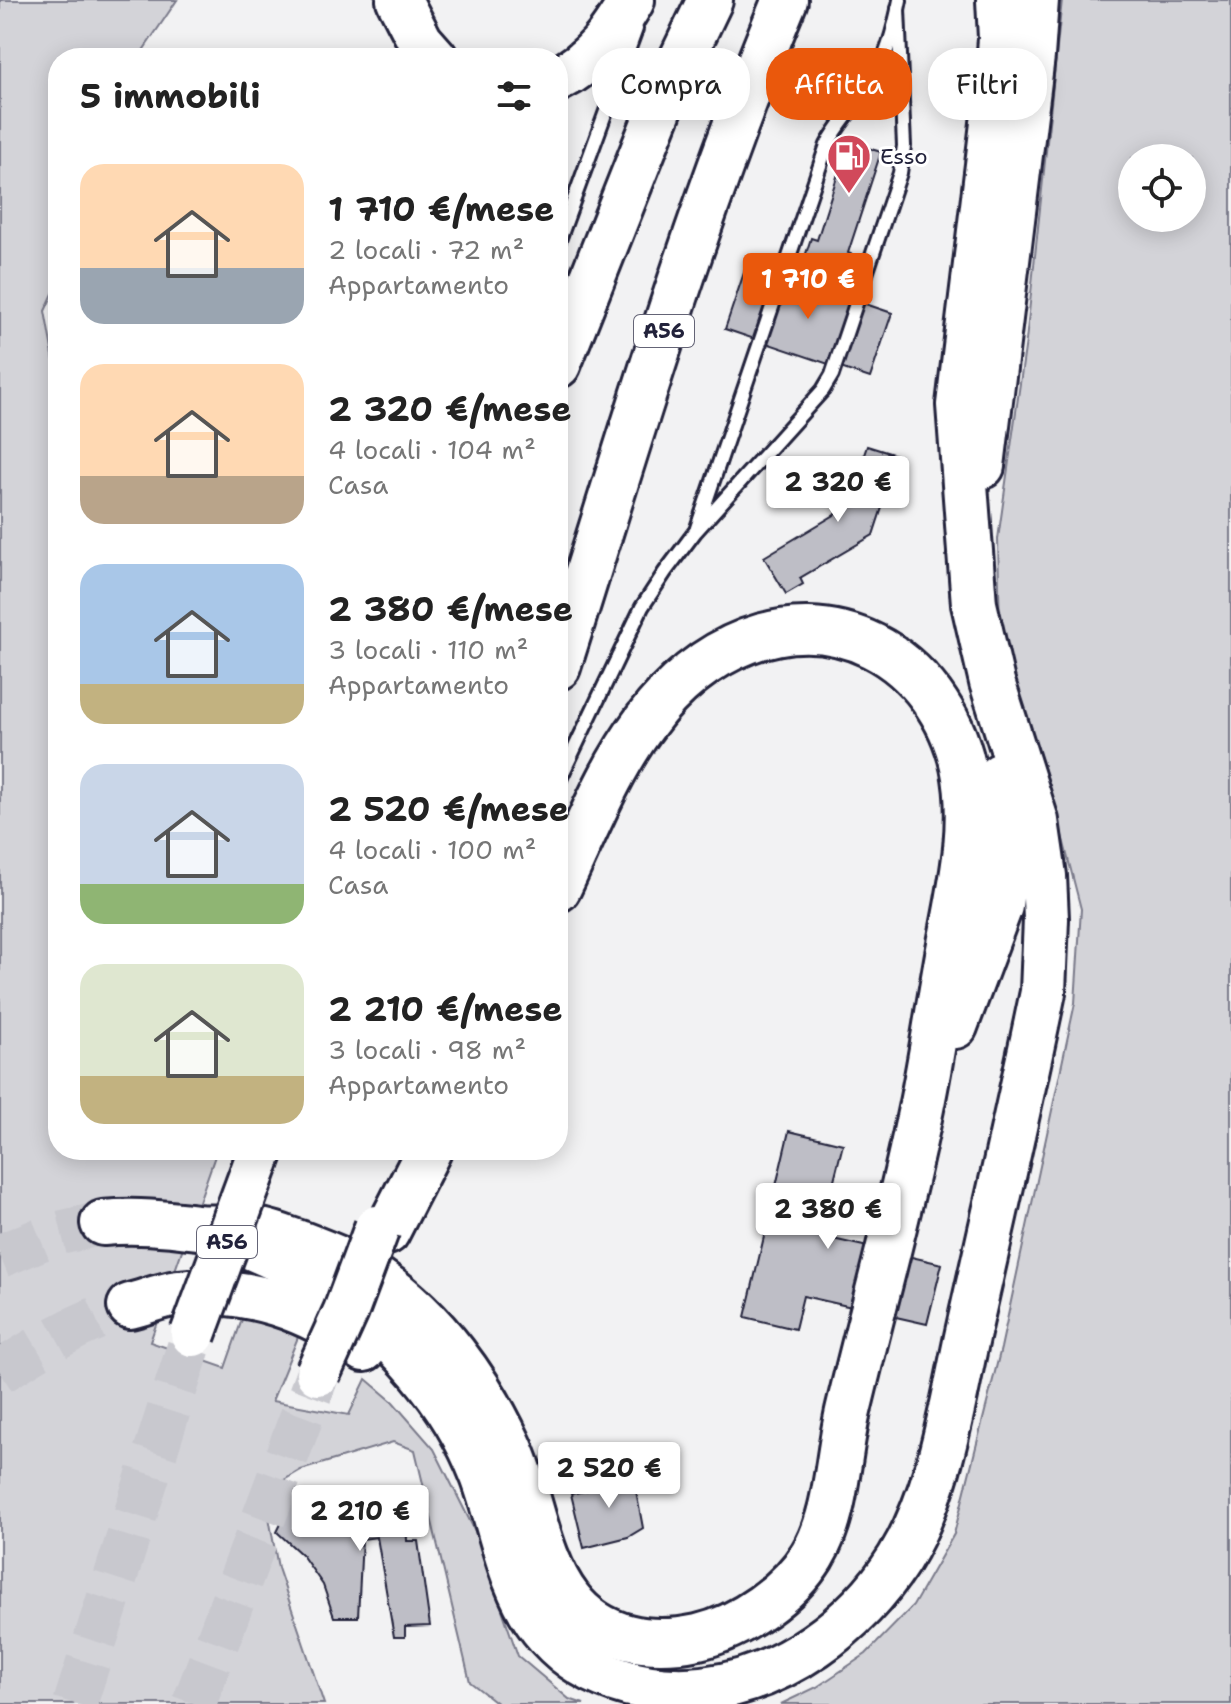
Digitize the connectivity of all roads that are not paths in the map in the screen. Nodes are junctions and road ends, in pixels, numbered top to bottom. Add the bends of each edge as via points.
1 (379, 0) edge
2 (399, 0) edge
3 (710, 0) edge
4 (785, 0) edge
5 (979, 0) edge
6 (999, 0) edge
7 (1036, 0) edge
8 (899, 5) edge
9 (637, 7) edge
10 (403, 48) edge
11 (426, 48) edge
12 (568, 74) edge
13 (568, 213) edge
14 (568, 340) edge
15 (695, 532) junction
16 (974, 604) junction
17 (568, 635) edge
18 (568, 762) edge
19 (568, 869) edge
20 (919, 1118) junction
21 (257, 1160) edge
22 (400, 1160) edge
23 (423, 1160) edge
24 (103, 1223) tunnel mouth
25 (207, 1228) junction
26 (382, 1230) junction
27 (130, 1306) tunnel mouth
28 (193, 1334) tunnel mouth
29 (318, 1373) tunnel mouth
30 (503, 1540) junction

1 - 10 highway
2 - 11 highway
3 - 14 highway via 655,119
4 - 17 highway, A56 via 689,253
5 - 20 highway via 981,70 943,363 938,467 958,641 1001,780 1007,846 1000,906
6 - 16 highway via 998,82 959,405
7 - 16 highway via 983,459
8 - 15 lane via 875,77 827,145
8 - 15 lane via 904,146 900,173 832,375
9 - 12 highway
9 - 13 lane
15 - 18 lane via 642,607
16 - 30 highway via 992,682 1036,821 1046,919 1043,992 944,1437 919,1520 901,1557 877,1591 816,1645 746,1680 683,1691 613,1679 563,1649 527,1605
19 - 20 highway via 624,754 647,718 695,669 753,637 780,630 843,634 897,660 946,717 957,742 967,798 965,846
20 - 25 highway via 842,1435 824,1533 809,1561 761,1607 732,1625 674,1641 616,1635 567,1597 551,1568 519,1466 492,1412 450,1349 396,1293 342,1260 272,1233 239,1226
21 - 28 highway, A56, bridge
22 - 26 highway
23 - 26 highway
24 - 25 highway via 146,1221
25 - 30 highway via 318,1281 405,1352 450,1409 467,1441
26 - 29 highway, bridge
27 - 30 highway via 176,1293 236,1295 305,1312 341,1332 411,1395 451,1450

